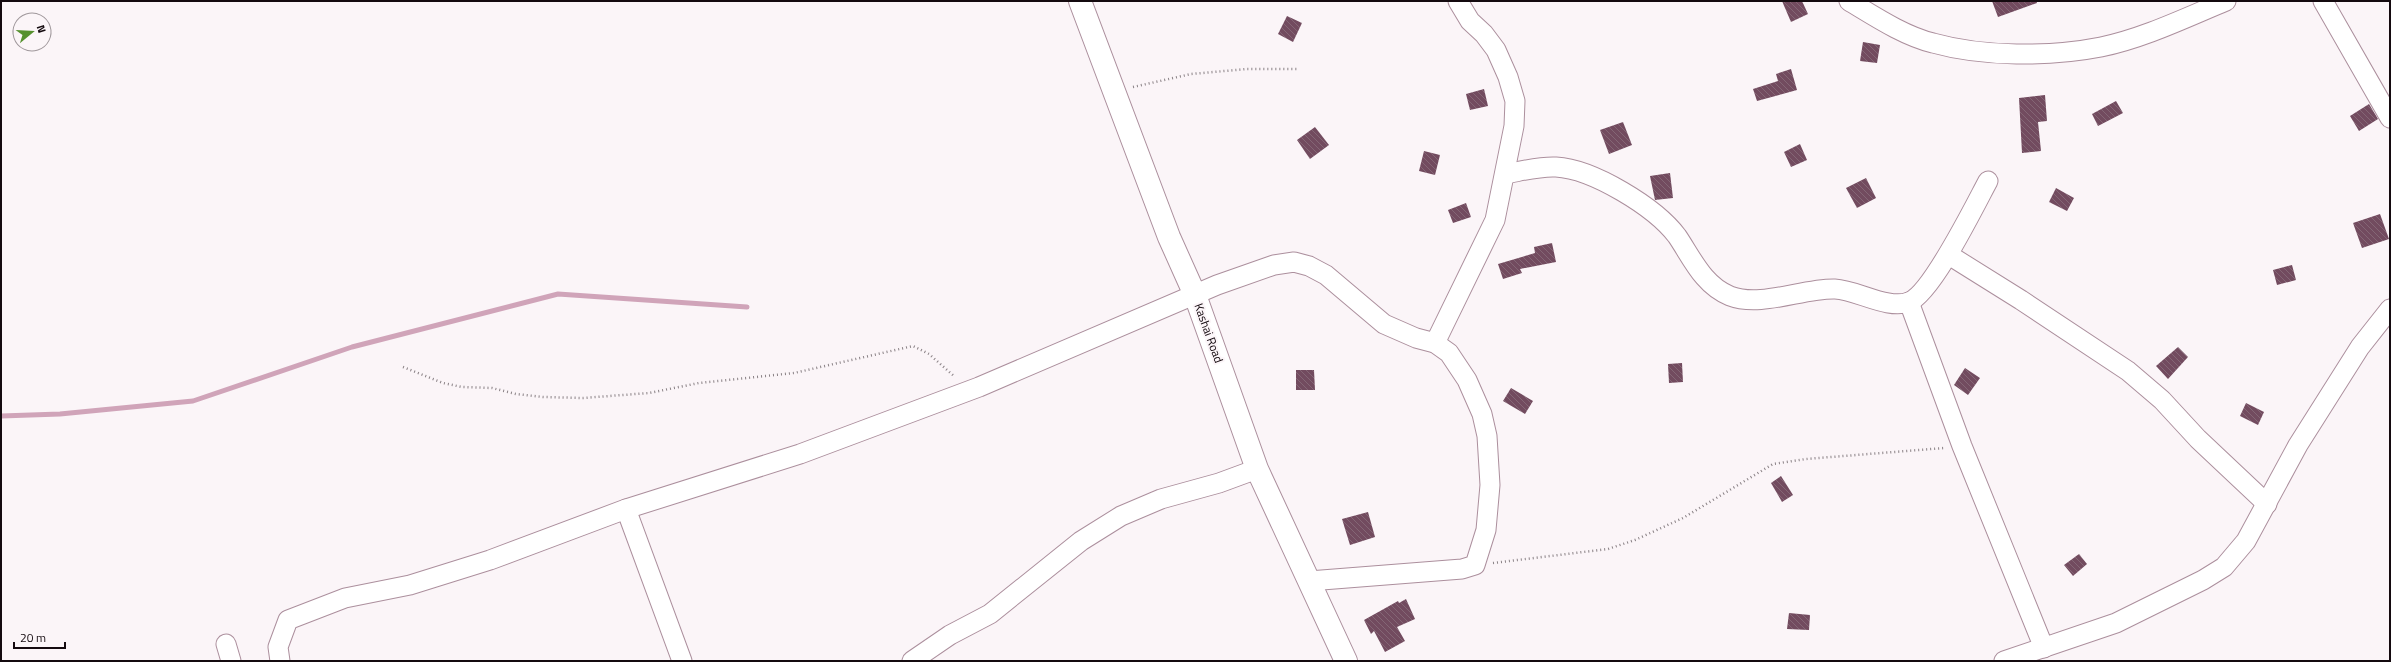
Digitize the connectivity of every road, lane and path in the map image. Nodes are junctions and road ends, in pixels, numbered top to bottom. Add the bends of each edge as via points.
1 (1080, 1) edge
2 (1458, 1) edge
3 (1849, 1) edge
4 (2226, 1) edge
5 (2323, 1) edge
6 (1297, 69) dead end
7 (1115, 92) junction
8 (2390, 118) edge
9 (1505, 174) junction
10 (1988, 181) dead end
11 (1949, 255) junction
12 (1195, 295) junction
13 (1909, 302) junction
14 (2390, 309) edge
15 (1435, 343) junction
16 (403, 367) dead end
17 (979, 387) junction
18 (1962, 446) junction
19 (1258, 469) junction
20 (2267, 504) junction
21 (626, 509) junction
22 (1475, 565) junction
23 (1309, 581) junction
24 (2044, 648) junction
25 (280, 661) edge
26 (682, 661) edge
27 (912, 661) edge
28 (1346, 661) edge
29 (2004, 661) edge

1 - 7 street, Kashai Road
2 - 9 street via 1470,21 1496,50 1515,101 1514,126
3 - 4 street via 1880,20 1932,43 1974,51 2049,53 2101,47 2160,29
5 - 8 street
6 - 7 path via 1247,69 1191,74
7 - 12 street, Kashai Road via 1169,236
9 - 13 street via 1556,167 1573,170 1644,204 1664,220 1704,277 1731,296 1758,299 1833,289 1881,301
9 - 15 street via 1495,220
10 - 11 street
11 - 13 street via 1920,293
11 - 20 street via 2128,371 2162,400 2198,439
12 - 15 street via 1274,266 1294,262 1326,275 1384,324
12 - 17 street
12 - 19 street, Kashai Road
13 - 18 street
14 - 20 street via 2360,347 2323,405
15 - 22 street via 1449,353 1467,380 1482,414 1487,436 1490,485 1486,530
16 - 17 path via 443,383 462,387 492,388 543,397 583,398 649,393 699,383 794,373 913,346 929,354 961,382
17 - 21 street via 800,454
18 - 22 path via 1773,464 1683,518 1635,540 1594,551
18 - 24 street
19 - 23 street, Kashai Road
19 - 27 street via 1161,499 1121,516 1040,571 990,614 950,635
20 - 24 street via 2246,541 2224,567 2197,584 2116,623
21 - 25 street via 490,560 410,585 345,598 312,608 288,620 278,647
21 - 26 street
22 - 23 street via 1462,569
23 - 28 street, Kashai Road
24 - 29 street

